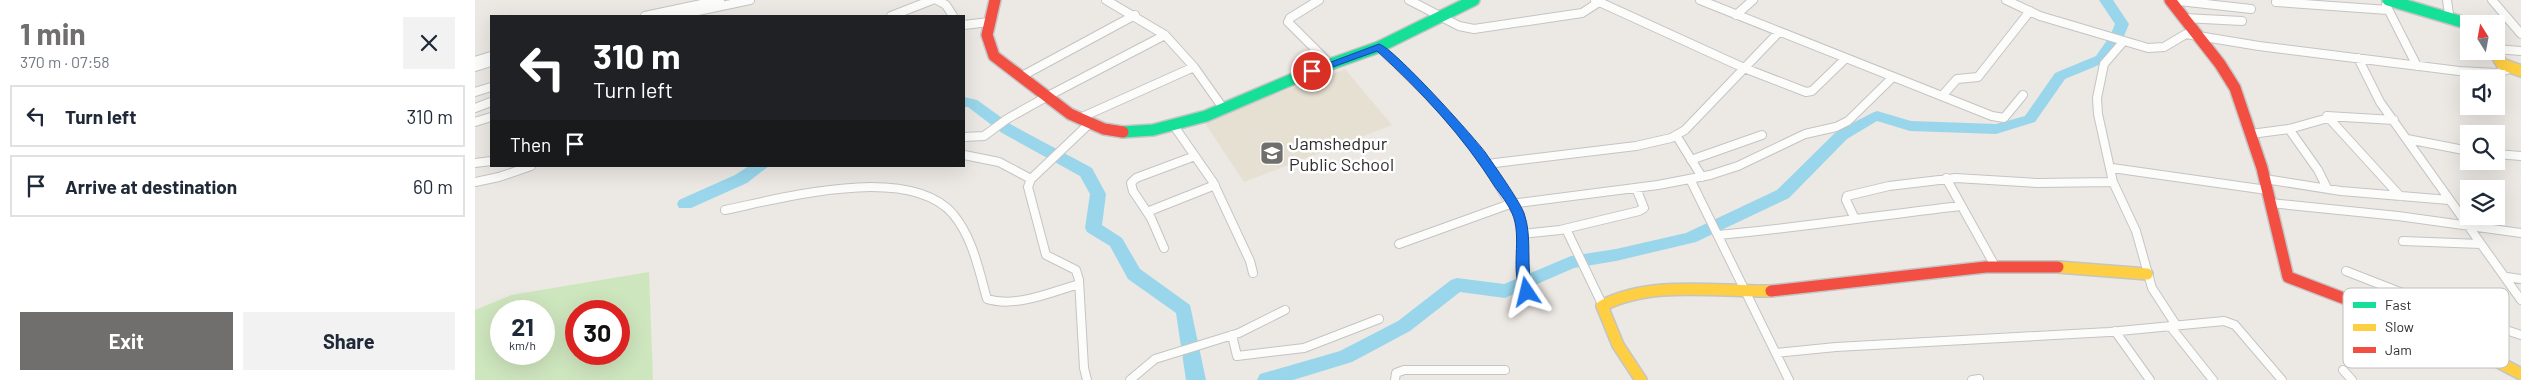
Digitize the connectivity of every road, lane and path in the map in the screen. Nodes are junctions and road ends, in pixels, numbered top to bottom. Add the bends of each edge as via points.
1 (720, 0) edge
2 (750, 0) edge
3 (932, 0) edge
4 (937, 0) edge
5 (995, 0) edge
6 (1106, 0) edge
7 (1319, 0) edge
8 (1409, 0) edge
9 (1474, 0) edge
10 (1700, 0) edge
11 (1751, 0) edge
12 (2006, 0) edge
13 (2170, 0) edge
14 (2447, 0) edge
15 (2492, 0) edge
16 (1597, 1) edge
17 (2276, 2) dead end
18 (2226, 3) edge
19 (2387, 3) edge
20 (2251, 8) dead end
21 (2031, 11) junction
22 (2449, 14) junction
23 (650, 15) edge
24 (679, 15) edge
25 (894, 15) edge
26 (952, 15) edge
27 (1135, 15) junction
28 (1736, 15) junction
29 (1440, 18) junction
30 (2184, 18) junction
31 (2460, 20) edge
32 (2242, 21) dead end
33 (989, 22) junction
34 (965, 25) edge
35 (1778, 32) junction
36 (2521, 34) edge
37 (1165, 35) junction
38 (2197, 35) junction
39 (2121, 42) junction
40 (1379, 47) junction
41 (2505, 50) edge
42 (2521, 51) edge
43 (490, 56) edge
44 (2358, 58) junction
45 (1845, 59) junction
46 (2500, 60) edge
47 (475, 61) edge
48 (490, 62) edge
49 (1330, 64) junction
50 (2417, 66) junction
51 (475, 67) edge
52 (1193, 67) junction
53 (1744, 68) junction
54 (2517, 72) edge
55 (1022, 76) junction
56 (1893, 77) junction
57 (490, 87) edge
58 (475, 92) edge
59 (2023, 95) dead end
60 (1048, 96) junction
61 (1942, 96) junction
62 (490, 102) edge
63 (475, 108) edge
64 (1223, 108) junction
65 (490, 117) edge
66 (2328, 118) junction
67 (2393, 120) junction
68 (1085, 121) junction
69 (475, 122) edge
70 (1173, 126) junction
71 (2289, 129) junction
72 (2251, 134) junction
73 (1676, 135) junction
74 (1762, 135) dead end
75 (965, 137) edge
76 (2407, 139) junction
77 (2460, 149) edge
78 (965, 155) edge
79 (2505, 155) edge
80 (1195, 156) junction
81 (2521, 156) edge
82 (1691, 160) junction
83 (490, 161) edge
84 (475, 163) edge
85 (1487, 164) junction
86 (528, 167) edge
87 (2112, 168) junction
88 (1702, 177) junction
89 (1946, 178) junction
90 (1031, 179) junction
91 (1690, 179) junction
92 (475, 182) edge
93 (2113, 182) junction
94 (1215, 185) junction
95 (2266, 185) junction
96 (1636, 188) junction
97 (2327, 188) junction
98 (2400, 196) junction
99 (2449, 200) junction
100 (2270, 203) junction
101 (1510, 204) junction
102 (1961, 206) junction
103 (725, 210) dead end
104 (1147, 212) junction
105 (1855, 219) junction
106 (2468, 227) junction
107 (1566, 229) junction
108 (1717, 233) junction
109 (2521, 233) edge
110 (1522, 234) junction
111 (2403, 241) dead end
112 (1399, 244) dead end
113 (2481, 244) junction
114 (1164, 248) dead end
115 (1995, 266) junction
116 (2346, 271) dead end
117 (1253, 273) dead end
118 (2147, 274) junction
119 (2507, 277) junction
120 (2521, 279) edge
121 (1079, 284) junction
122 (2394, 288) edge
123 (1527, 292) dead end
124 (1746, 292) junction
125 (2343, 300) edge
126 (2521, 300) edge
127 (1602, 304) junction
128 (1285, 310) dead end
129 (1379, 320) dead end
130 (2173, 326) junction
131 (2115, 331) junction
132 (2509, 331) edge
133 (1232, 335) junction
134 (2521, 335) edge
135 (1777, 353) junction
136 (2509, 368) edge
137 (1505, 370) dead end
138 (2343, 370) dead end
139 (2521, 374) edge
140 (1979, 379) edge
141 (1087, 380) edge
142 (1130, 380) edge
143 (1395, 380) edge
144 (1641, 380) edge
145 (1789, 380) edge
146 (1972, 380) edge
147 (2150, 380) edge
148 (2213, 380) edge
149 (2282, 380) edge
150 (2351, 380) edge

1 - 23 street
2 - 24 street
3 - 25 street
4 - 26 street via 946,5
5 - 33 street
6 - 27 street
7 - 49 street via 1288,22
8 - 29 street
9 - 29 street
10 - 28 street
11 - 28 street
12 - 21 street
13 - 18 street
13 - 30 street
14 - 22 street
15 - 36 street
16 - 29 street via 1582,13 1475,29
16 - 53 street
17 - 19 street
18 - 20 street
19 - 22 street
19 - 50 street
21 - 39 street
21 - 61 street via 1978,77 1957,79
22 - 31 street
27 - 37 street
27 - 55 street
28 - 35 street
29 - 40 street
30 - 32 street
30 - 38 street
33 - 34 street
33 - 55 street via 986,42 989,50
35 - 45 street
35 - 53 street
37 - 52 street
37 - 60 street
38 - 39 street via 2182,35 2172,44 2157,49
38 - 44 street
38 - 72 street via 2221,64 2235,88
39 - 87 street via 2104,64 2097,98
40 - 49 street
40 - 85 street via 1453,122
41 - 42 street
43 - 47 street
44 - 50 street
44 - 67 street
45 - 53 street via 1809,92
45 - 56 street
46 - 54 street
48 - 51 street
49 - 64 street
50 - 54 street via 2488,73
52 - 64 street
52 - 68 street
53 - 73 street via 1685,130
55 - 60 street
56 - 61 street
56 - 88 street via 1848,121 1805,134 1738,166
57 - 58 street
59 - 61 street via 2007,115 1999,118
60 - 68 street
60 - 75 street via 984,136
62 - 63 street
64 - 70 street
65 - 69 street
66 - 67 street via 2331,114
66 - 71 street
66 - 98 street
67 - 76 street
68 - 70 street via 1102,130 1125,132
68 - 90 street via 1060,153
70 - 80 street
71 - 72 street
71 - 97 street
72 - 95 street
73 - 82 street
73 - 85 street via 1636,146
74 - 82 street
76 - 77 street
76 - 99 street
78 - 90 street via 999,162
79 - 81 street
80 - 94 street
80 - 104 street via 1133,180 1133,191
82 - 88 street
83 - 84 street
85 - 101 street
86 - 92 street
87 - 93 street
87 - 95 street
88 - 91 street
89 - 93 street via 2078,184
89 - 102 street
89 - 105 street via 1854,193 1845,198
90 - 121 street via 1028,186 1046,255 1076,270
91 - 96 street
91 - 108 street
93 - 118 street via 2136,231
94 - 104 street
94 - 117 street
95 - 97 street
95 - 100 street
96 - 101 street
96 - 107 street via 1642,209
97 - 98 street
98 - 99 street
99 - 106 street
100 - 106 street
100 - 125 street via 2285,273 2291,280
101 - 110 street via 1518,213
101 - 112 street
102 - 105 street
102 - 115 street
103 - 121 street via 845,187 904,191 945,206 965,231 987,299 991,302
104 - 114 street
105 - 108 street via 1790,229
106 - 109 street
106 - 113 street
107 - 110 street
107 - 127 street
108 - 124 street
110 - 123 street via 1523,278
111 - 113 street
113 - 119 street
115 - 118 street via 2064,267
115 - 124 street via 1869,282
116 - 122 street
118 - 130 street
119 - 120 street
119 - 126 street
121 - 141 street
124 - 127 street via 1660,293 1616,297
124 - 135 street
127 - 144 street via 1619,349
128 - 133 street
129 - 133 street via 1304,348 1254,356 1237,356
130 - 131 street
130 - 148 street
130 - 149 street via 2231,322
131 - 135 street
131 - 147 street
132 - 134 street
133 - 142 street via 1173,352 1146,364
135 - 145 street
136 - 139 street
137 - 143 street via 1404,370 1397,374
138 - 150 street
140 - 146 street

